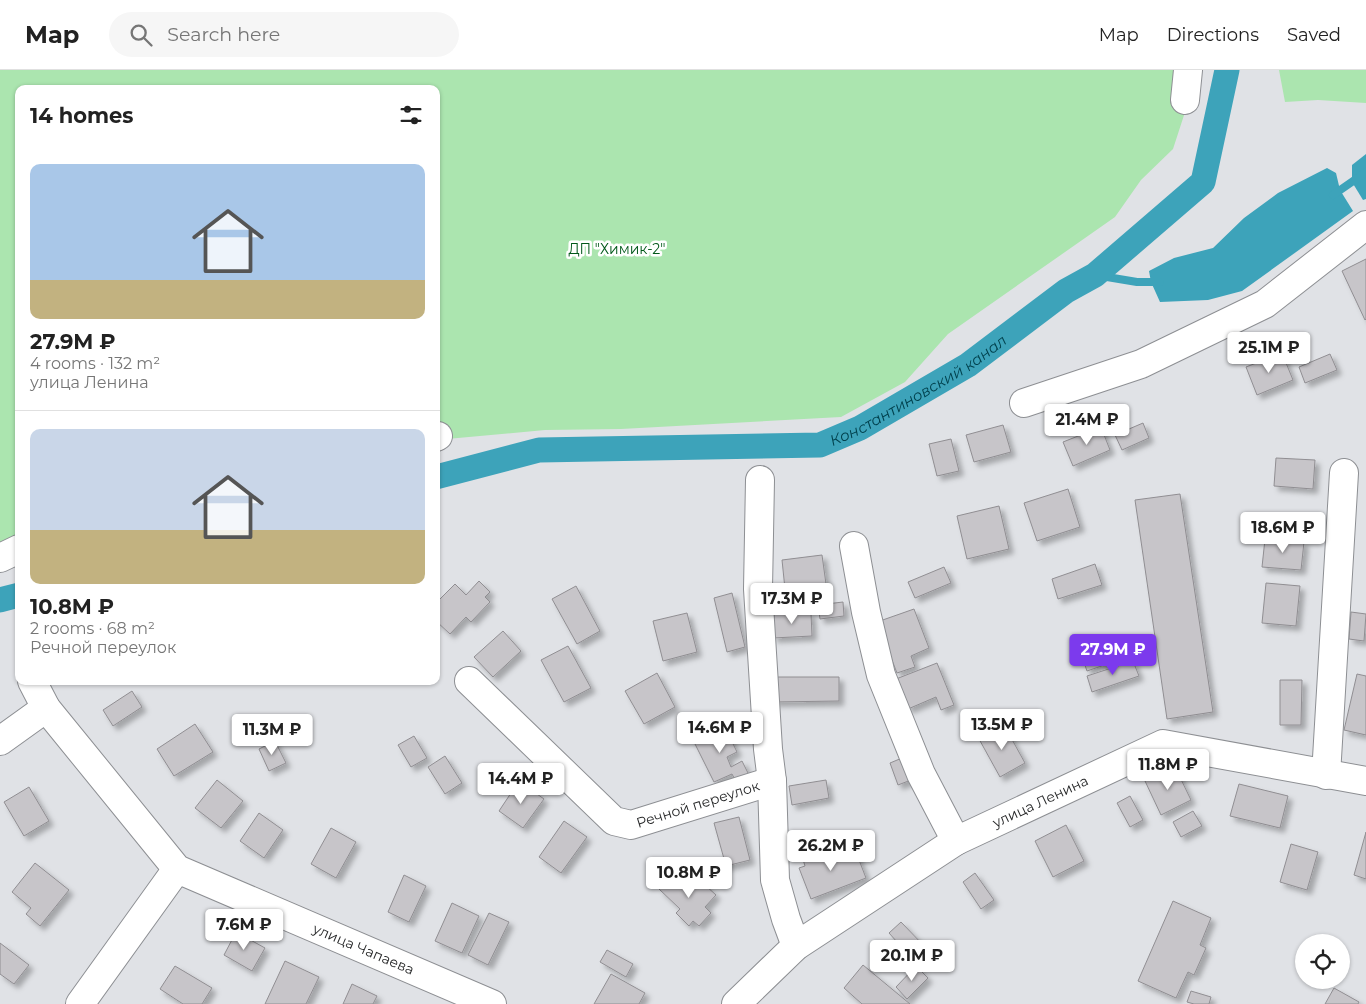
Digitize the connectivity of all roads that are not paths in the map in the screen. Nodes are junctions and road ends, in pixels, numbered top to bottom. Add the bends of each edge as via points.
1 (1188, 70) edge
2 (1184, 100) dead end
3 (1366, 225) edge
4 (1024, 403) dead end
5 (1344, 473) dead end
6 (760, 480) dead end
7 (854, 546) dead end
8 (15, 551) edge
9 (0, 558) edge
10 (469, 681) dead end
11 (34, 685) edge
12 (46, 708) junction
13 (0, 741) edge
14 (1326, 774) junction
15 (772, 781) junction
16 (1366, 781) edge
17 (956, 841) junction
18 (177, 869) junction
19 (796, 946) junction
20 (80, 1004) edge
21 (492, 1004) edge
22 (736, 1004) edge

1 - 2 street
3 - 4 street via 1265,304 1141,364
5 - 14 street
6 - 15 street, Речной переулок via 758,589
7 - 17 street via 881,675 922,774
8 - 9 street
10 - 15 street, Речной переулок via 614,821 631,825
11 - 12 street, улица Чапаева
12 - 13 street
12 - 18 street, улица Чапаева
14 - 16 street, улица Ленина
14 - 17 street, улица Ленина via 1163,744
15 - 19 street, Речной переулок via 776,880
17 - 19 street, улица Ленина
18 - 20 street
18 - 21 street, улица Чапаева
19 - 22 street, улица Ленина

